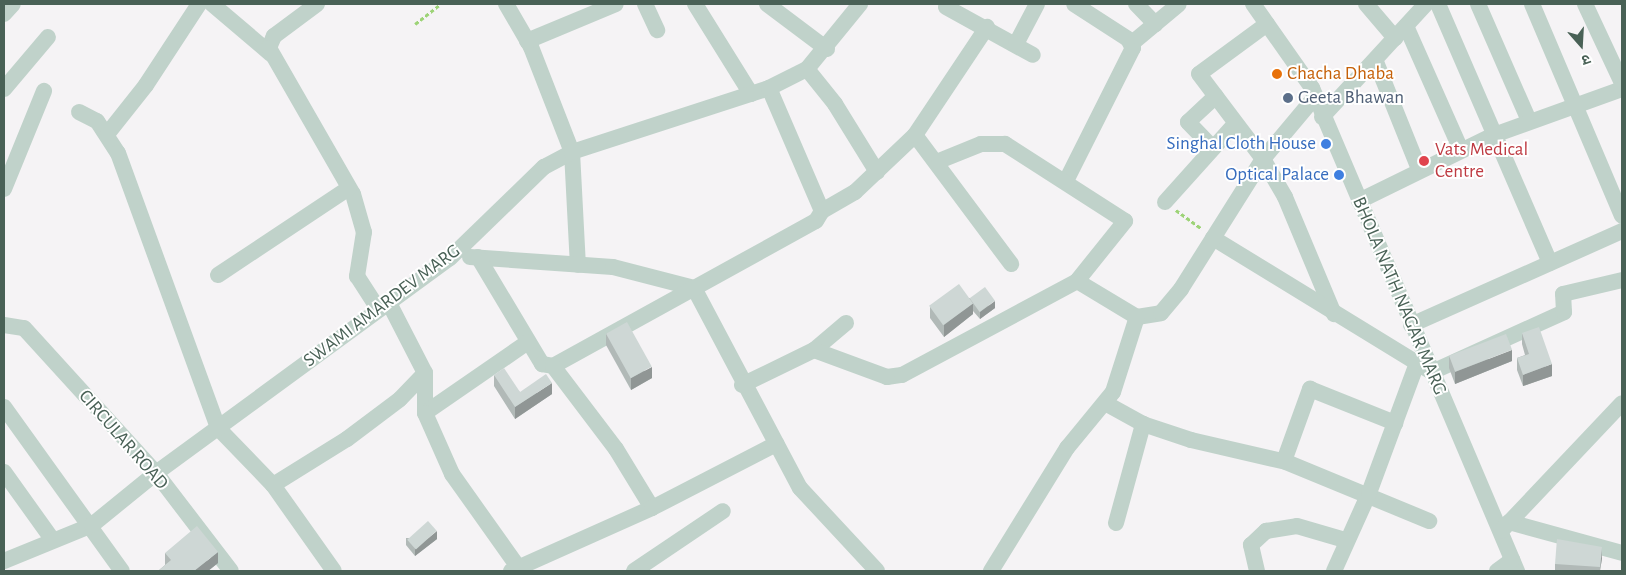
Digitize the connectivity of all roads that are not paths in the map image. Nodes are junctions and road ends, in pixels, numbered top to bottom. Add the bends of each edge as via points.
1 (13, 4) edge
2 (199, 4) edge
3 (212, 4) edge
4 (317, 4) edge
5 (506, 4) edge
6 (616, 4) edge
7 (645, 4) edge
8 (695, 4) edge
9 (767, 4) edge
10 (860, 4) edge
11 (1074, 4) edge
12 (1136, 4) edge
13 (1179, 4) edge
14 (1253, 4) edge
15 (1366, 4) edge
16 (1438, 4) edge
17 (1478, 4) edge
18 (1532, 4) edge
19 (1586, 4) edge
20 (1034, 5) edge
21 (1421, 6) edge
22 (946, 7) dead end
23 (589, 9) edge
24 (4, 14) edge
25 (1155, 24) junction
26 (1267, 24) junction
27 (987, 27) junction
28 (656, 30) dead end
29 (1400, 32) junction
30 (48, 37) dead end
31 (528, 41) junction
32 (1016, 44) junction
33 (1131, 44) junction
34 (827, 48) junction
35 (271, 54) junction
36 (1033, 56) dead end
37 (1376, 62) junction
38 (807, 69) junction
39 (1622, 83) edge
40 (769, 88) junction
41 (4, 89) edge
42 (1622, 89) edge
43 (44, 91) dead end
44 (751, 94) junction
45 (1216, 96) junction
46 (1315, 97) junction
47 (1572, 105) junction
48 (79, 112) dead end
49 (1322, 117) junction
50 (1529, 121) junction
51 (1235, 124) junction
52 (108, 133) junction
53 (915, 135) junction
54 (1494, 135) junction
55 (1213, 148) junction
56 (1461, 150) junction
57 (572, 152) junction
58 (1263, 159) junction
59 (939, 161) junction
60 (1419, 169) junction
61 (877, 172) junction
62 (1066, 181) junction
63 (349, 188) junction
64 (4, 189) edge
65 (1359, 201) junction
66 (1165, 202) road end
67 (822, 212) junction
68 (1622, 216) edge
69 (1622, 232) edge
70 (1213, 238) junction
71 (478, 257) junction
72 (450, 258) junction
73 (1550, 263) junction
74 (1011, 264) dead end
75 (578, 265) junction
76 (218, 275) dead end
77 (1622, 280) edge
78 (1077, 281) junction
79 (694, 288) junction
80 (384, 307) junction
81 (1334, 314) junction
82 (1137, 317) junction
83 (846, 323) dead end
84 (1411, 324) junction
85 (4, 325) edge
86 (528, 342) junction
87 (814, 350) junction
88 (1417, 363) junction
89 (553, 366) junction
90 (1432, 372) junction
91 (425, 373) junction
92 (742, 386) junction
93 (1105, 403) junction
94 (4, 406) edge
95 (1621, 407) edge
96 (425, 413) junction
97 (1143, 424) junction
98 (1395, 424) junction
99 (218, 428) junction
100 (776, 444) junction
101 (1284, 461) junction
102 (4, 472) edge
103 (156, 473) junction
104 (274, 484) junction
105 (1369, 493) junction
106 (652, 508) junction
107 (723, 510) dead end
108 (1428, 521) dead end
109 (1116, 523) dead end
110 (92, 525) junction
111 (1505, 527) junction
112 (52, 539) junction
113 (1345, 540) junction
114 (1622, 553) edge
115 (6, 556) edge
116 (110, 556) junction
117 (1515, 566) edge
118 (515, 569) edge
119 (103, 571) edge
120 (122, 571) edge
121 (231, 571) edge
122 (334, 571) edge
123 (634, 571) edge
124 (877, 571) edge
125 (991, 571) edge
126 (1257, 571) edge
127 (1334, 571) edge
128 (1496, 571) edge

1 - 24 street
2 - 52 street via 146,85
3 - 35 street
4 - 35 street via 269,42
5 - 31 street
6 - 23 street
7 - 28 street
8 - 44 street
9 - 34 street
10 - 34 street, SWAMI AMARDEV MARG
11 - 33 street
12 - 25 street
13 - 25 street
14 - 26 street, BHOLA NATH NAGAR MARG
15 - 29 street
16 - 54 street
17 - 50 street
18 - 47 street
19 - 39 street
20 - 32 street
21 - 29 street
22 - 27 street
23 - 31 street
25 - 33 street
26 - 45 street via 1199,74
26 - 46 street, BHOLA NATH NAGAR MARG
27 - 32 street
27 - 53 street
29 - 37 street
29 - 56 street
30 - 41 street
31 - 57 street
32 - 36 street
33 - 62 street via 1131,54
34 - 38 street, SWAMI AMARDEV MARG
35 - 63 street
37 - 49 street
37 - 60 street
38 - 40 street, SWAMI AMARDEV MARG
38 - 61 street via 835,104
40 - 44 street, SWAMI AMARDEV MARG
40 - 67 street
42 - 47 street
43 - 64 street
44 - 57 street, SWAMI AMARDEV MARG
45 - 51 street
45 - 55 street via 1188,122
46 - 49 street, BHOLA NATH NAGAR MARG
46 - 58 street
47 - 50 street
47 - 68 street
48 - 52 street
49 - 65 street, BHOLA NATH NAGAR MARG
50 - 54 street
51 - 55 street
51 - 58 street
52 - 99 street
53 - 59 street
53 - 61 street
54 - 56 street
54 - 73 street
55 - 66 street
56 - 60 street
57 - 72 street, SWAMI AMARDEV MARG via 528,180
57 - 75 street
58 - 70 street
58 - 81 street via 1285,197
59 - 62 street via 993,142 1005,144
59 - 74 street via 965,207
60 - 65 street
61 - 67 street via 855,192
62 - 78 street via 1125,221
63 - 76 street
63 - 80 street via 364,232 357,276
65 - 84 street, BHOLA NATH NAGAR MARG
67 - 79 street via 816,221
69 - 73 street
70 - 81 street
70 - 82 street via 1161,313
71 - 72 street
71 - 75 street
71 - 86 street
72 - 80 street, SWAMI AMARDEV MARG
73 - 84 street
75 - 79 street via 613,268
77 - 90 street via 1563,294 1564,312
78 - 82 street
78 - 87 street via 902,375 886,377
79 - 89 street
79 - 92 street
80 - 91 street
80 - 99 street, SWAMI AMARDEV MARG
81 - 88 street
82 - 93 street via 1113,392
83 - 87 street
84 - 90 street, BHOLA NATH NAGAR MARG
85 - 103 street, CIRCULAR ROAD via 24,328
86 - 89 street via 542,364
86 - 96 street
87 - 92 street
88 - 90 street
88 - 98 street
89 - 106 street via 616,449
90 - 111 street, BHOLA NATH NAGAR MARG
91 - 96 street
91 - 104 street via 400,399 347,438
92 - 100 street
93 - 97 street
93 - 125 street via 1067,448
94 - 110 street
95 - 111 street
96 - 118 street via 452,474
97 - 101 street
97 - 109 street
98 - 101 street via 1310,389
98 - 105 street
99 - 103 street, SWAMI AMARDEV MARG
99 - 104 street
100 - 106 street
100 - 124 street via 800,488
101 - 105 street
102 - 112 street
103 - 110 street, SWAMI AMARDEV MARG
103 - 121 street, CIRCULAR ROAD
104 - 122 street
105 - 108 street
105 - 113 street
106 - 118 street
107 - 123 street
110 - 112 street, SWAMI AMARDEV MARG
110 - 116 street
111 - 114 street
111 - 117 street, BHOLA NATH NAGAR MARG
112 - 115 street, SWAMI AMARDEV MARG
113 - 126 street via 1297,526 1266,531 1251,545
113 - 127 street
116 - 119 street
116 - 120 street
117 - 128 street

